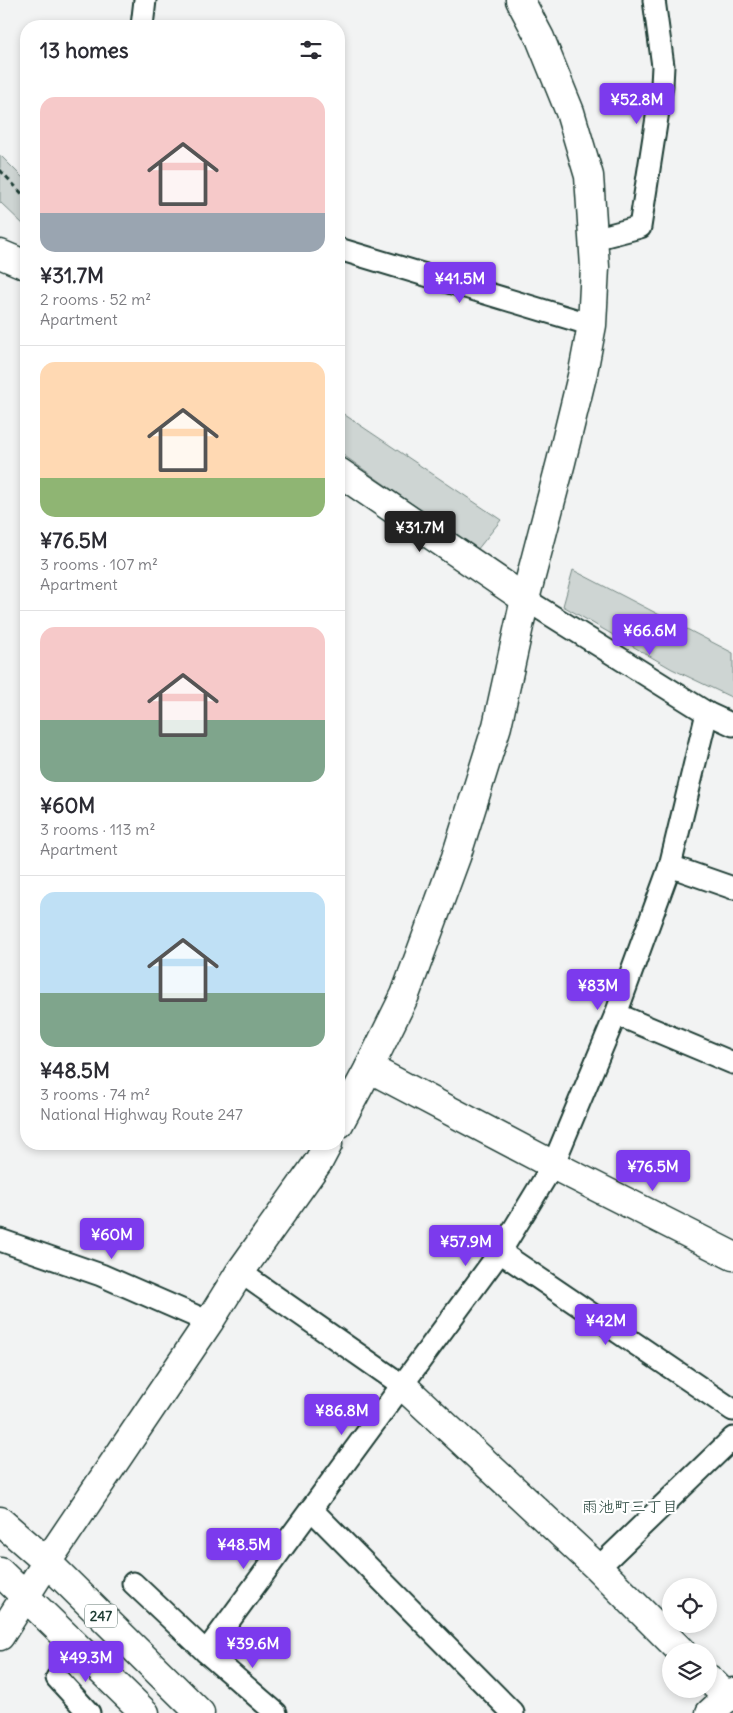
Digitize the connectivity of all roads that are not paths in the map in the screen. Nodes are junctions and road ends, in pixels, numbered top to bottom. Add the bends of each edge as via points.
1 (145, 0) edge
2 (520, 0) edge
3 (654, 0) edge
4 (143, 20) edge
5 (594, 239) junction
6 (345, 251) edge
7 (0, 254) edge
8 (20, 262) edge
9 (592, 325) junction
10 (345, 476) edge
11 (525, 599) junction
12 (708, 713) junction
13 (733, 725) edge
14 (670, 866) junction
15 (733, 888) edge
16 (616, 1014) junction
17 (733, 1063) edge
18 (369, 1068) junction
19 (345, 1113) edge
20 (325, 1150) edge
21 (554, 1166) junction
22 (0, 1240) edge
23 (500, 1252) junction
24 (733, 1256) edge
25 (240, 1272) junction
26 (208, 1322) junction
27 (402, 1385) junction
28 (733, 1410) edge
29 (733, 1438) edge
30 (311, 1509) junction
31 (0, 1521) edge
32 (47, 1562) junction
33 (598, 1568) junction
34 (0, 1572) edge
35 (133, 1583) dead end
36 (25, 1598) junction
37 (0, 1636) edge
38 (673, 1643) edge
39 (206, 1652) junction
40 (57, 1678) dead end
41 (717, 1690) edge
42 (726, 1702) edge
43 (89, 1713) edge
44 (144, 1713) edge
45 (200, 1713) edge
46 (276, 1713) edge
47 (513, 1713) edge

1 - 4 street
2 - 5 main road via 540,38 570,112 589,176
3 - 5 street via 663,66 640,227
5 - 9 main road
6 - 9 street
7 - 8 main road
9 - 11 main road
10 - 11 main road
11 - 12 street
11 - 18 main road via 497,726 456,857 412,978
12 - 13 street
12 - 14 street
14 - 15 street
14 - 16 street
16 - 17 street
16 - 21 street
18 - 19 main road
18 - 21 main road
20 - 25 main road
21 - 23 street
21 - 24 main road
22 - 26 street via 101,1275
23 - 27 street
23 - 28 street
25 - 26 main road
25 - 27 street
26 - 32 main road
27 - 30 street
27 - 33 main road
29 - 33 street
30 - 39 street
30 - 47 street
31 - 32 main road, 247
32 - 36 main road
32 - 45 main road, 247
33 - 38 main road
34 - 36 main road, 247
35 - 39 street
36 - 37 main road
36 - 44 main road, 247
39 - 46 street
40 - 43 street
41 - 42 main road

